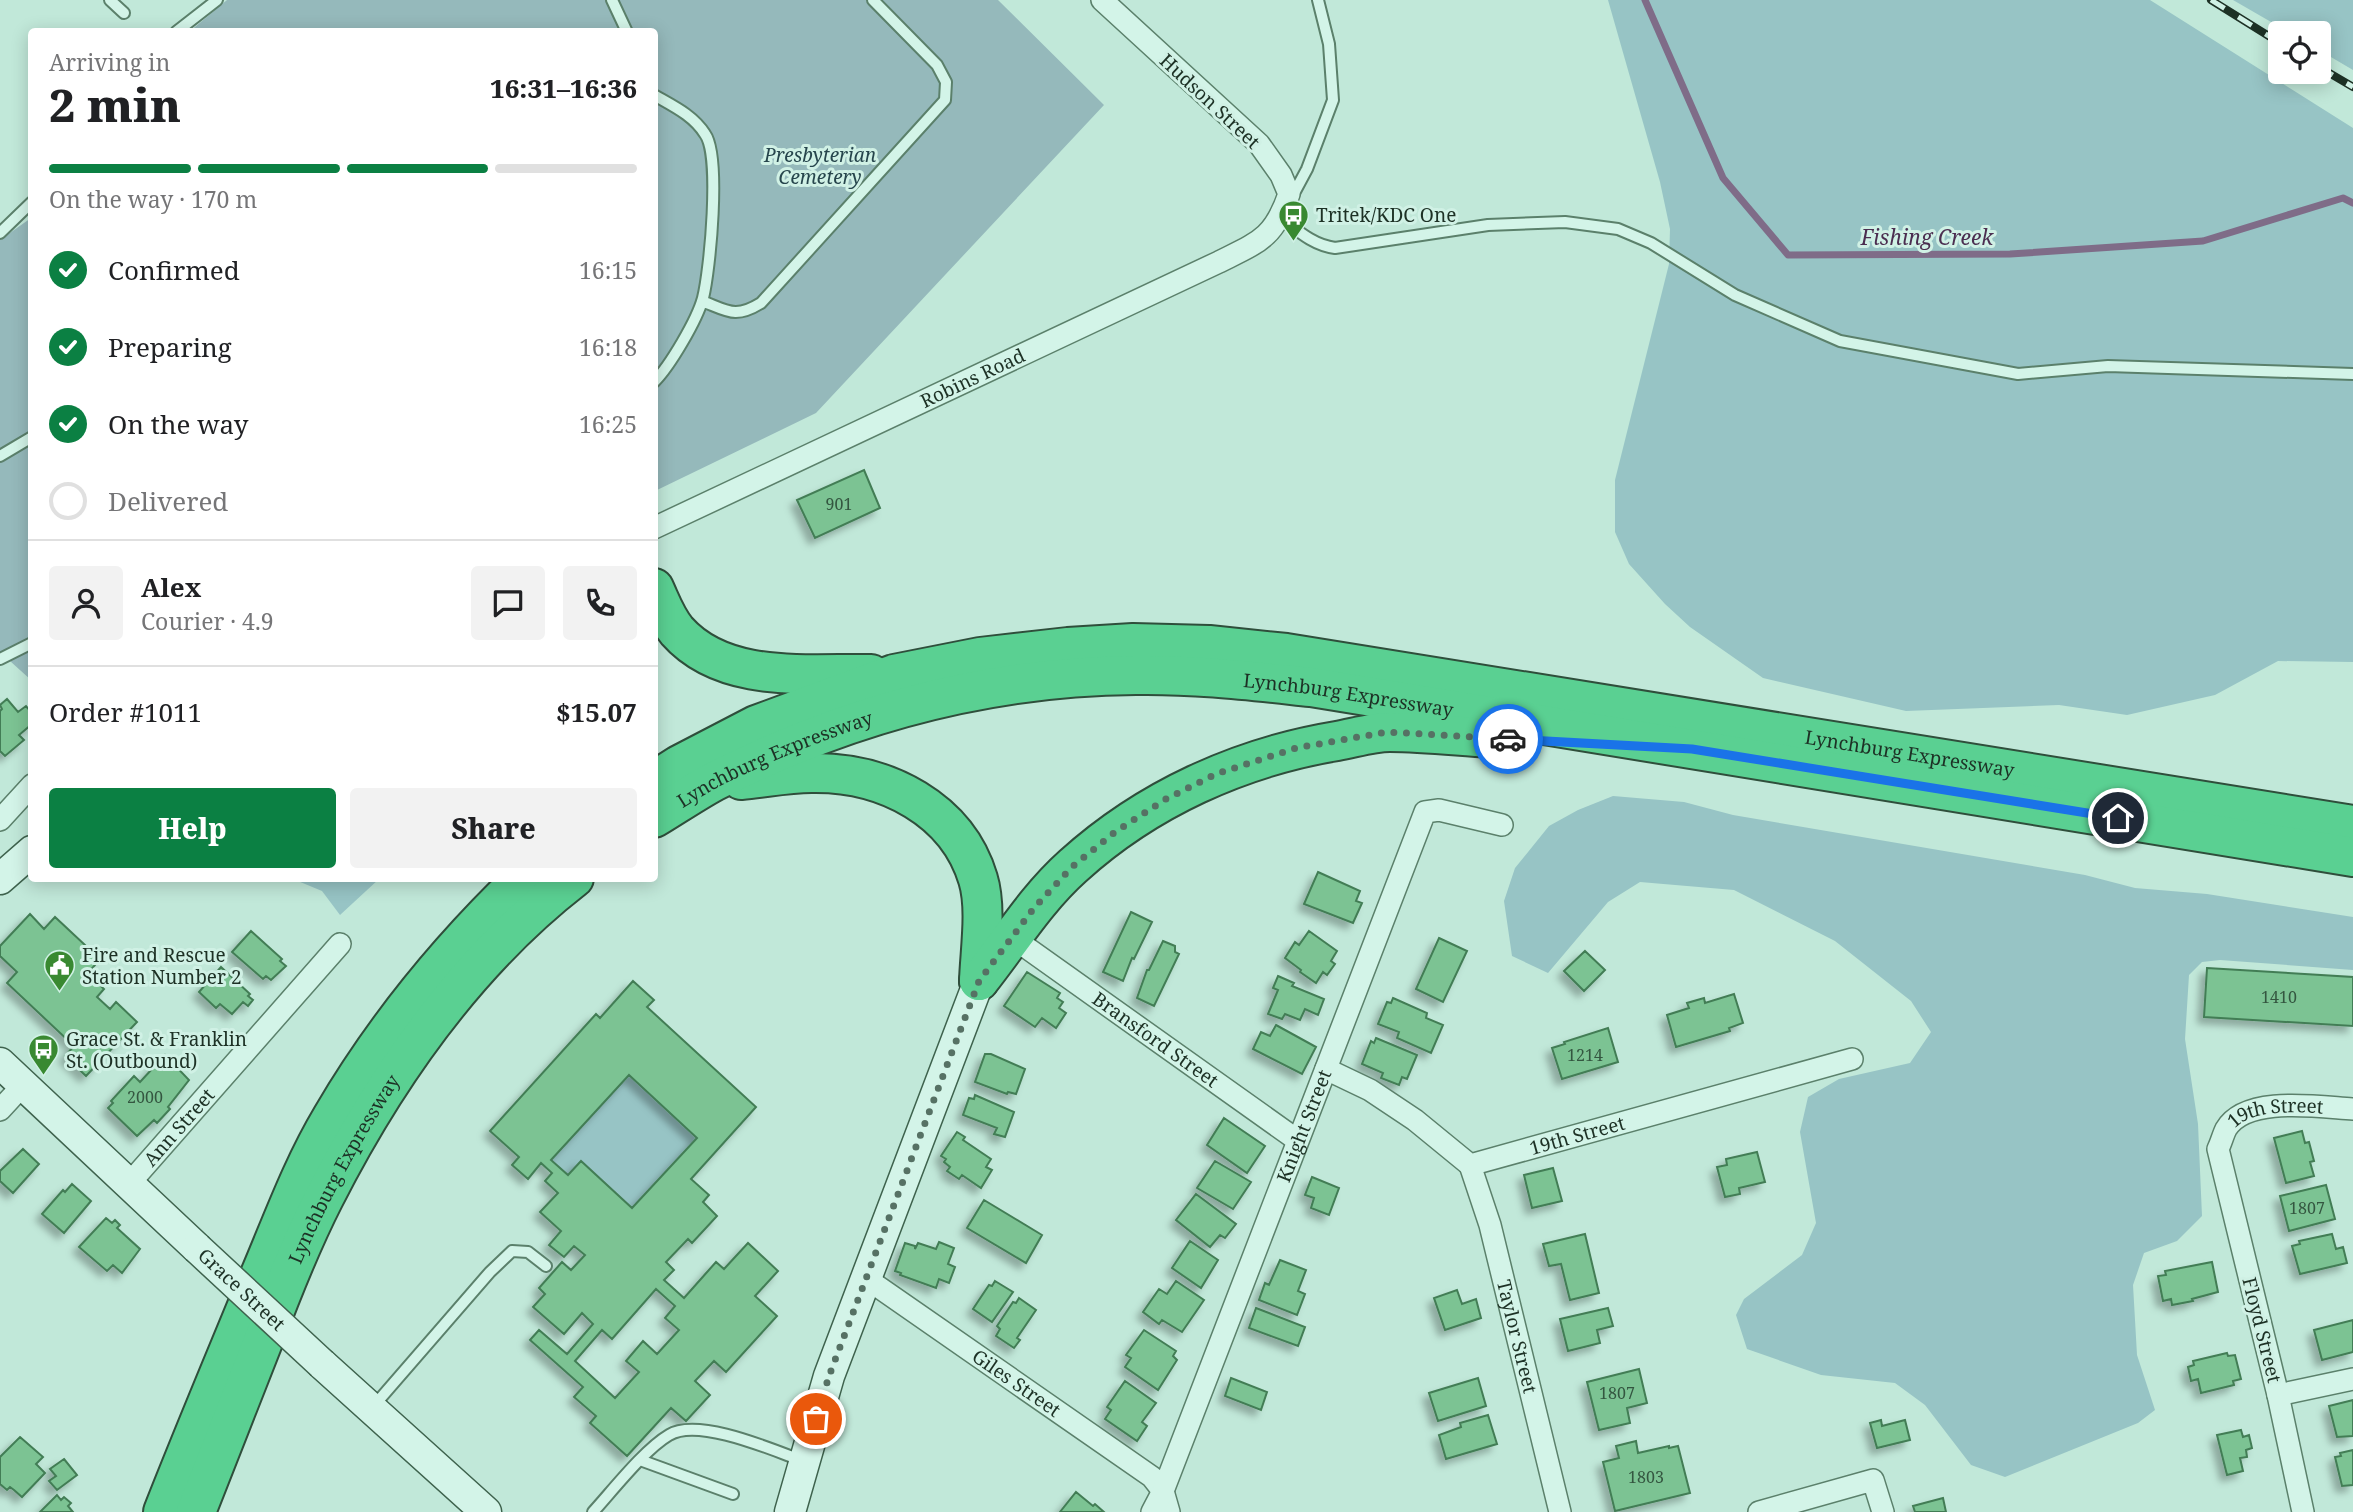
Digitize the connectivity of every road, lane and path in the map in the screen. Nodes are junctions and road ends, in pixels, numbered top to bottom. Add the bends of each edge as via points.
1 (110, 0) edge
2 (217, 0) edge
3 (612, 0) edge
4 (873, 0) edge
5 (1102, 0) edge
6 (1318, 0) edge
7 (124, 13) dead end
8 (181, 28) edge
9 (624, 28) edge
10 (658, 97) edge
11 (28, 206) edge
12 (1281, 218) junction
13 (0, 233) edge
14 (702, 301) junction
15 (2353, 374) edge
16 (658, 376) edge
17 (28, 439) edge
18 (0, 456) edge
19 (658, 526) edge
20 (658, 597) edge
21 (28, 645) edge
22 (0, 659) edge
23 (894, 674) junction
24 (1692, 749) junction
25 (658, 778) edge
26 (711, 783) junction
27 (28, 789) edge
28 (658, 816) edge
29 (0, 820) edge
30 (1502, 825) dead end
31 (2353, 825) edge
32 (28, 854) edge
33 (2353, 857) edge
34 (0, 879) edge
35 (519, 882) edge
36 (569, 882) edge
37 (1013, 938) junction
38 (340, 944) dead end
39 (979, 981) junction
40 (1852, 1059) dead end
41 (0, 1063) edge
42 (1325, 1069) junction
43 (23, 1085) junction
44 (2353, 1109) edge
45 (0, 1110) edge
46 (1297, 1140) junction
47 (2218, 1149) joint
48 (1470, 1165) junction
49 (128, 1185) junction
50 (546, 1266) dead end
51 (867, 1279) junction
52 (2353, 1379) edge
53 (2278, 1395) junction
54 (371, 1408) junction
55 (640, 1460) junction
56 (803, 1461) junction
57 (1163, 1491) junction
58 (733, 1494) dead end
59 (163, 1512) edge
60 (196, 1512) edge
61 (486, 1512) edge
62 (593, 1512) edge
63 (790, 1512) edge
64 (1153, 1512) edge
65 (1169, 1512) edge
66 (1560, 1512) edge
67 (1759, 1512) edge
68 (1883, 1512) edge
69 (2303, 1512) edge

1 - 7 lane
2 - 8 lane
3 - 9 lane
4 - 14 lane via 937,65 946,82 945,100 761,303 745,312 731,312
5 - 12 street, Hudson Street via 1259,144 1289,194
6 - 12 lane via 1329,44 1333,100 1307,169
10 - 14 lane via 685,113 707,135 714,179 711,247
11 - 13 lane
12 - 15 lane via 1322,246 1335,248 1488,225 1564,222 1618,229 1651,243 1735,295 1840,341 2018,374 2108,366
12 - 19 street, Robins Road via 1264,239 1219,262
14 - 16 lane
17 - 18 lane
20 - 23 highway via 677,630 718,660 765,671
21 - 22 lane
23 - 25 highway, Lynchburg Expressway via 756,725
23 - 31 highway, Lynchburg Expressway via 980,657 1107,645 1209,645 1286,653
24 - 26 highway, Lynchburg Expressway via 1311,687 1135,675 1053,679 915,703 842,725
24 - 33 highway, Lynchburg Expressway
24 - 37 highway via 1387,732 1296,748 1216,774 1115,832 1072,867
26 - 28 highway, Lynchburg Expressway
26 - 39 highway via 815,773 862,777 904,792 939,817 964,845 979,880
27 - 29 street
30 - 42 street, Knight Street via 1425,811
32 - 34 main road
35 - 59 highway, Lynchburg Expressway via 416,992 330,1120 294,1193
36 - 60 highway, Lynchburg Expressway via 482,965 433,1023 365,1124 291,1270
37 - 39 highway
37 - 46 street, Bransford Street
38 - 49 street, Ann Street
39 - 51 main road
40 - 48 street, 19th Street
41 - 43 main road, Grace Street
42 - 46 street, Knight Street
42 - 48 street via 1415,1119
43 - 45 street
43 - 49 main road, Grace Street
44 - 47 street, 19th Street via 2279,1105 2251,1109 2227,1126
46 - 57 street, Knight Street
47 - 53 street, Floyd Street
48 - 66 street, Taylor Street via 1490,1225
49 - 54 main road, Grace Street, bridge
50 - 54 lane via 527,1252 512,1251
51 - 56 main road via 829,1376
51 - 57 street, Giles Street via 1152,1477
52 - 53 street
53 - 69 street, Floyd Street
54 - 61 main road, Grace Street
55 - 56 lane via 668,1435 681,1430 727,1434
55 - 58 lane
55 - 62 lane
56 - 63 main road
57 - 64 street, Knight Street
57 - 65 street
67 - 68 street via 1874,1480

